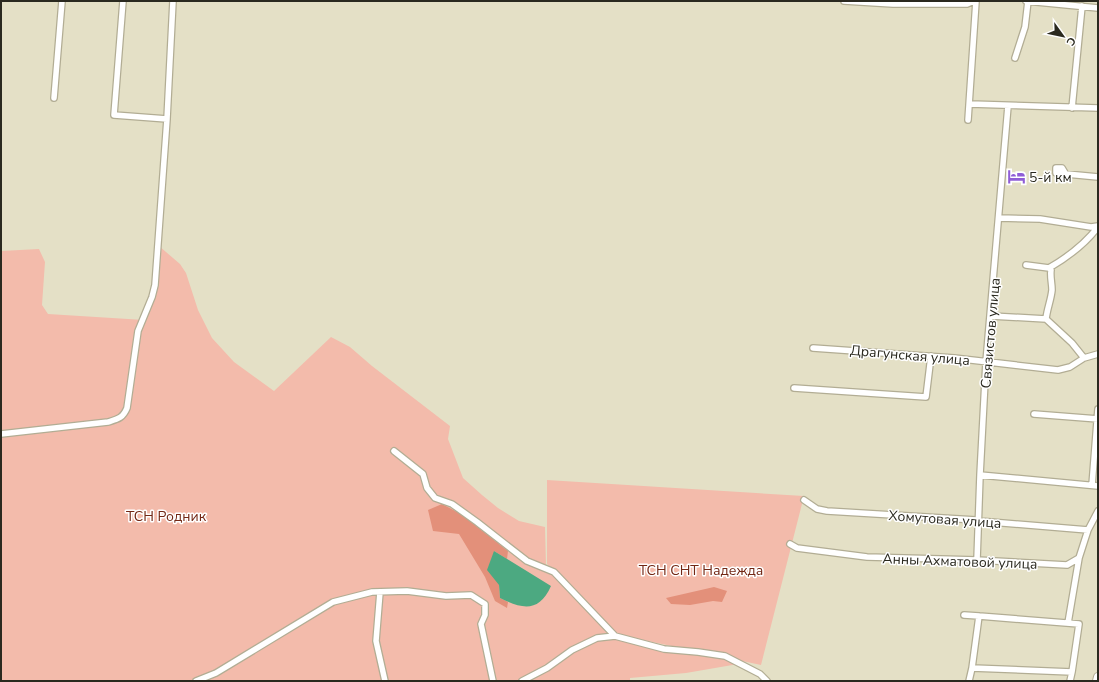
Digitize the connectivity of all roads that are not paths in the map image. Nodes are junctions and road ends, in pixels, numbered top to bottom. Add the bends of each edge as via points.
1 (62, 1) edge
2 (123, 1) edge
3 (173, 1) edge
4 (844, 1) edge
5 (975, 1) edge
6 (1027, 1) edge
7 (893, 3) edge
8 (1082, 6) junction
9 (1098, 8) edge
10 (1015, 58) dead end
11 (54, 98) dead end
12 (970, 104) junction
13 (1008, 106) junction
14 (1072, 108) junction
15 (1098, 108) edge
16 (167, 119) junction
17 (968, 120) dead end
18 (1065, 173) dead end
19 (1098, 177) edge
20 (999, 218) junction
21 (1098, 226) edge
22 (1026, 265) dead end
23 (1049, 268) junction
24 (991, 316) junction
25 (1046, 319) junction
26 (813, 348) dead end
27 (1098, 354) edge
28 (931, 356) junction
29 (1084, 358) junction
30 (986, 362) junction
31 (794, 388) dead end
32 (1098, 409) edge
33 (1034, 414) dead end
34 (1098, 419) edge
35 (1, 434) edge
36 (394, 451) dead end
37 (980, 475) junction
38 (1095, 486) edge
39 (804, 500) dead end
40 (1098, 511) edge
41 (979, 521) junction
42 (1088, 530) junction
43 (790, 544) dead end
44 (1079, 558) junction
45 (977, 560) junction
46 (380, 592) junction
47 (964, 615) dead end
48 (979, 616) junction
49 (1068, 623) junction
50 (615, 636) junction
51 (972, 668) junction
52 (1072, 672) junction
53 (1098, 677) edge
54 (196, 681) edge
55 (385, 681) edge
56 (493, 681) edge
57 (522, 681) edge
58 (767, 681) edge
59 (969, 681) edge
60 (1070, 681) edge
61 (1097, 681) edge

1 - 11 street
2 - 16 street via 114,115
3 - 16 street
4 - 7 street
5 - 7 street via 967,4
5 - 12 street
6 - 8 street
6 - 10 street via 1025,27
8 - 9 street
8 - 14 street
12 - 13 street
12 - 17 street
13 - 14 street
13 - 20 street, Связистов улица
14 - 15 street
16 - 35 street via 155,285 138,332 124,415 108,422
18 - 19 street
20 - 21 street via 1040,219
20 - 24 street, Связистов улица
21 - 23 street via 1071,254
22 - 23 street
23 - 25 street via 1052,288
24 - 25 street
24 - 30 street, Связистов улица
25 - 29 street
26 - 28 street, Драгунская улица
27 - 29 street, Драгунская улица
28 - 30 street, Драгунская улица
28 - 31 street via 926,397
29 - 30 street, Драгунская улица via 1070,367 1058,370
30 - 37 street, Связистов улица
32 - 34 street
33 - 34 street
34 - 38 street
36 - 50 street via 423,474 427,488 435,498 452,504 527,561 554,572
37 - 38 street
37 - 41 street, Связистов улица
39 - 41 street, Хомутовая улица via 817,509 827,511
40 - 42 street
41 - 42 street, Хомутовая улица
41 - 45 street, Связистов улица
42 - 44 street
43 - 45 street, Анны Ахматовой улица via 797,548 867,557
44 - 45 street, Анны Ахматовой улица via 1067,565
44 - 49 street
46 - 54 street via 333,602 216,673
46 - 55 street via 376,641
46 - 56 street via 471,595 485,604 485,615 481,624
47 - 48 street
48 - 49 street
48 - 51 street
49 - 52 street via 1079,624
50 - 57 street via 597,638 572,650 547,668
50 - 58 street via 664,649 725,656 760,674
51 - 52 street
51 - 59 street
52 - 60 street
53 - 61 main road

